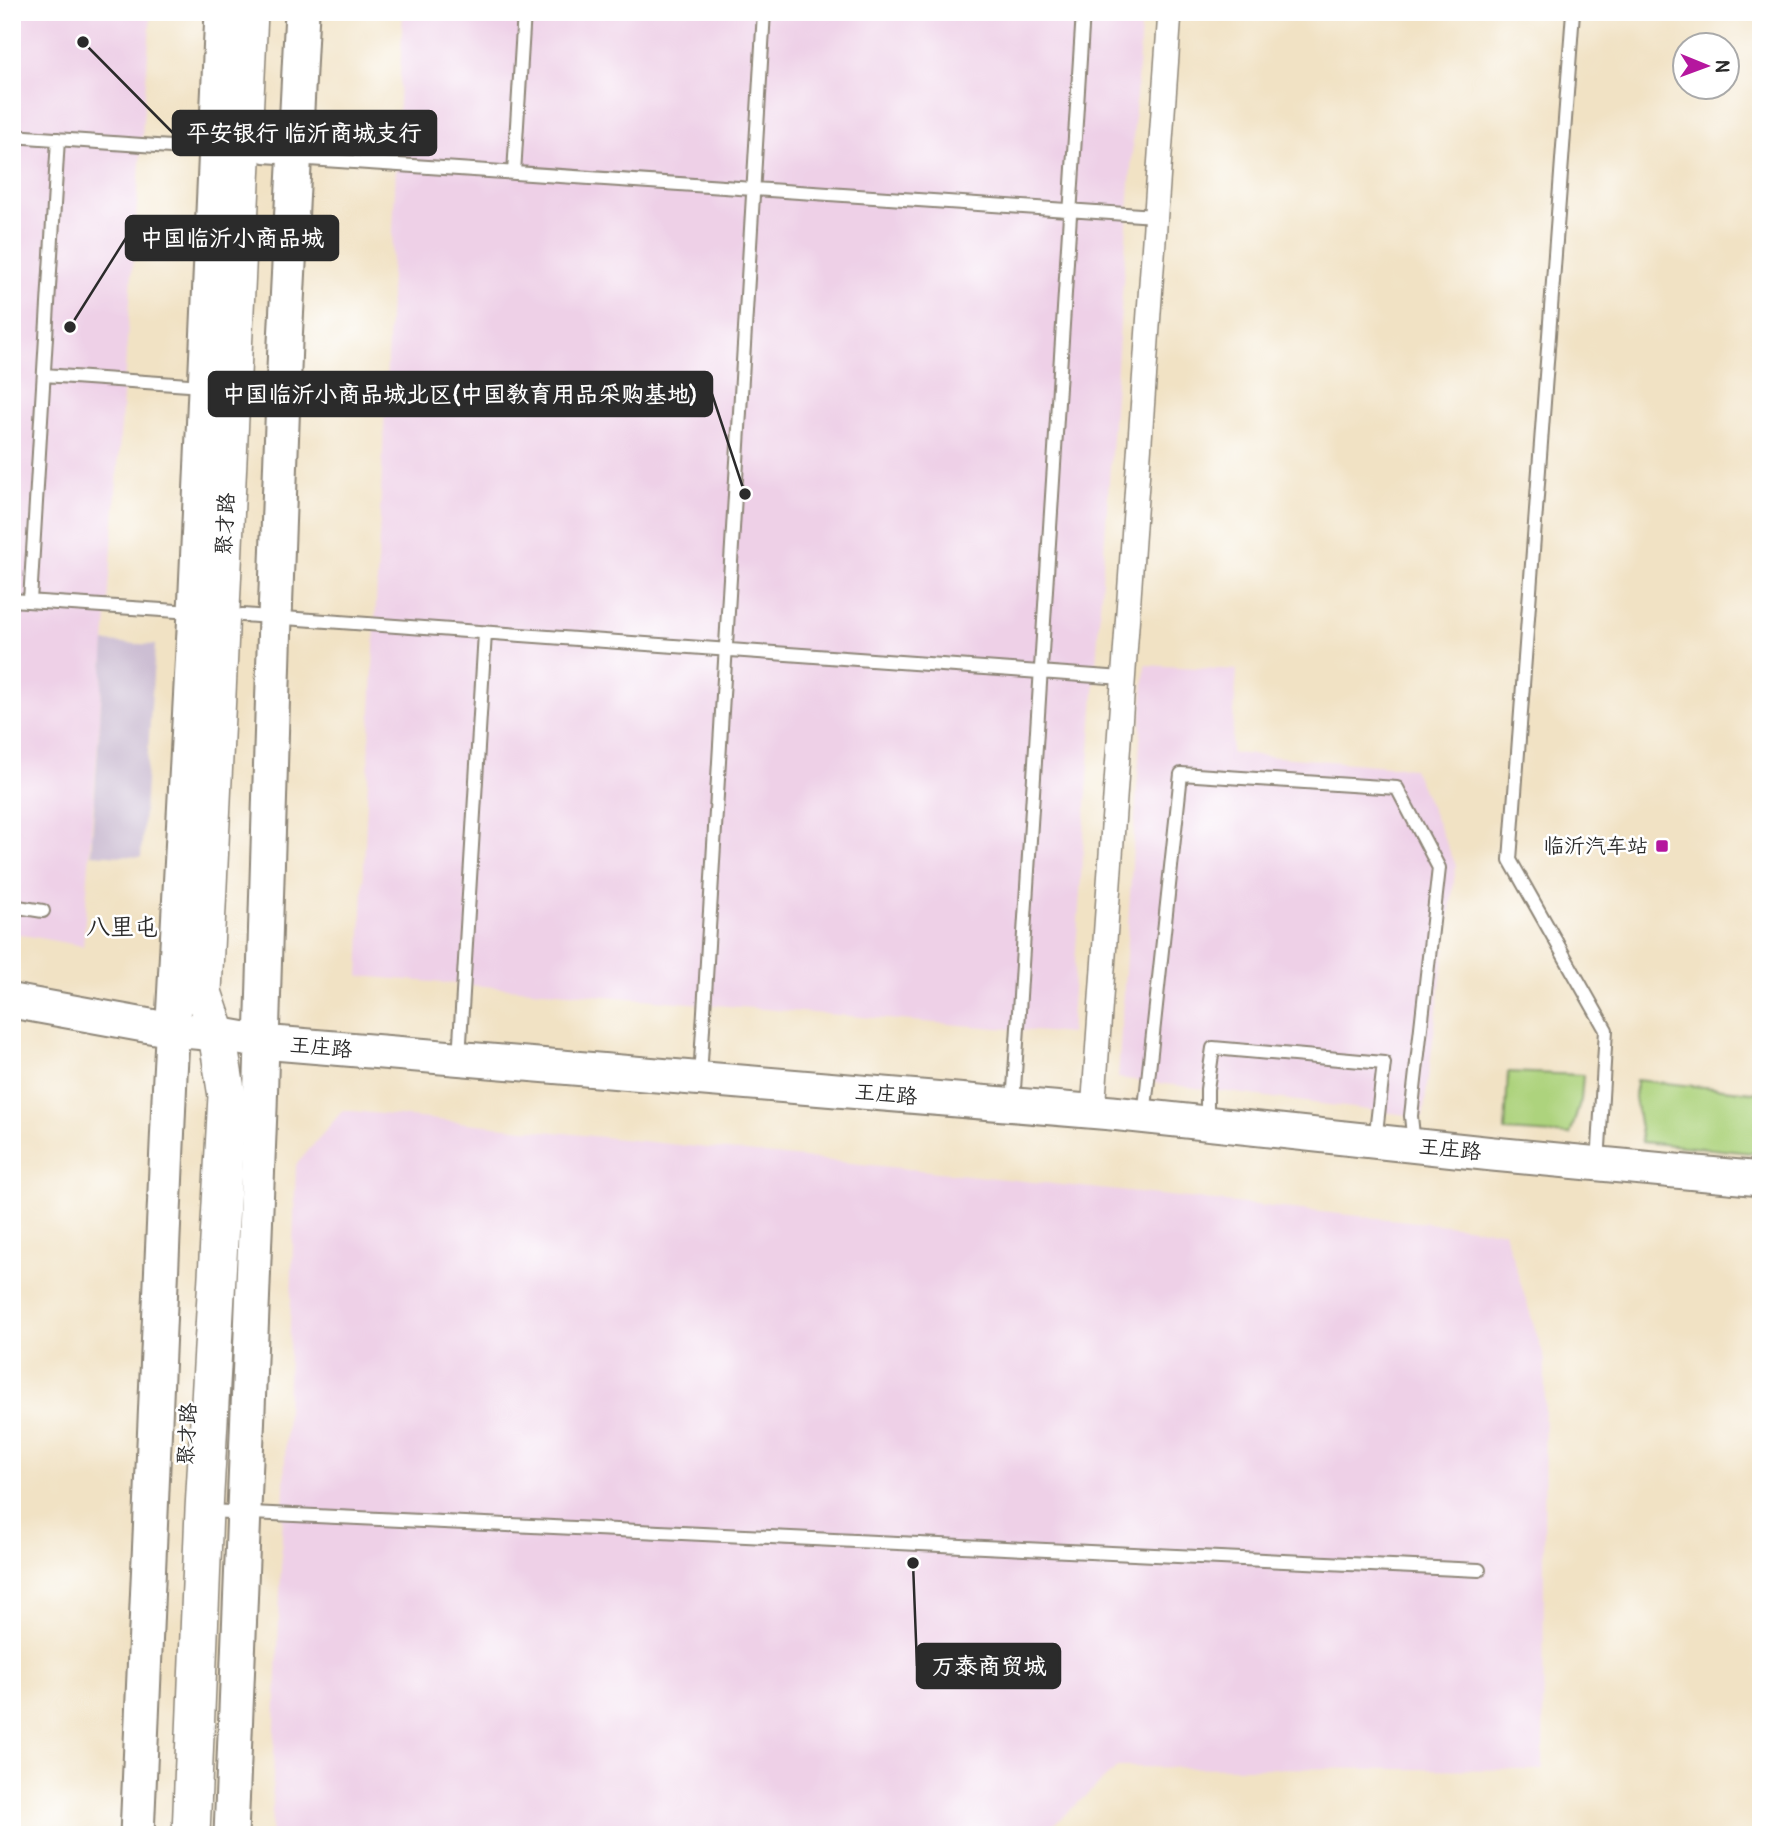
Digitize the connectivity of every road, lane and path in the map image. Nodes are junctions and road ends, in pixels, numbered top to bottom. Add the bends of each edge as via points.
1 (222, 12) edge
2 (249, 12) edge
3 (271, 12) edge
4 (302, 12) edge
5 (524, 12) edge
6 (764, 12) edge
7 (1083, 12) edge
8 (1170, 12) edge
9 (1573, 12) edge
10 (12, 136) edge
11 (58, 139) junction
12 (254, 154) junction
13 (513, 173) junction
14 (754, 189) junction
15 (1071, 210) junction
16 (1155, 216) junction
17 (44, 375) junction
18 (218, 387) junction
19 (12, 600) edge
20 (30, 601) junction
21 (233, 615) junction
22 (485, 633) junction
23 (726, 650) junction
24 (1041, 674) junction
25 (1123, 678) junction
26 (12, 906) edge
27 (43, 911) dead end
28 (12, 1001) edge
29 (172, 1030) junction
30 (217, 1034) junction
31 (262, 1042) junction
32 (459, 1058) junction
33 (700, 1079) junction
34 (1013, 1105) junction
35 (1093, 1112) junction
36 (1144, 1117) junction
37 (1207, 1124) junction
38 (1375, 1142) junction
39 (1414, 1146) junction
40 (1598, 1164) junction
41 (1761, 1179) edge
42 (204, 1510) junction
43 (243, 1513) junction
44 (1479, 1570) dead end
45 (137, 1835) edge
46 (169, 1835) edge
47 (191, 1835) edge
48 (231, 1835) edge

1 - 12 street
2 - 12 main road, 聚才路
3 - 12 main road, 聚才路
4 - 12 street
5 - 13 lane
6 - 14 lane
7 - 15 lane
8 - 16 street
9 - 40 lane via 1510,860 1606,1030
10 - 11 lane
11 - 12 lane
11 - 17 lane
12 - 13 lane
12 - 18 main road, 聚才路
12 - 21 main road, 聚才路
13 - 14 lane
14 - 15 lane
14 - 23 lane
15 - 16 lane
15 - 24 lane
16 - 25 street
17 - 18 lane
17 - 20 lane
18 - 21 main road, 聚才路
19 - 20 lane
20 - 21 lane
21 - 22 lane
21 - 29 street
21 - 30 main road, 聚才路 via 203,992
21 - 31 street
22 - 23 lane
22 - 32 lane
23 - 24 lane
23 - 33 lane
24 - 25 lane
24 - 34 lane
25 - 35 street
26 - 27 lane
28 - 29 street, 王庄路
29 - 30 street, 王庄路
29 - 45 street
30 - 31 street, 王庄路
30 - 42 main road, 聚才路 via 227,1096
30 - 46 main road, 聚才路 via 205,1088
31 - 32 street, 王庄路
31 - 43 street
32 - 33 street, 王庄路
33 - 34 street, 王庄路
34 - 35 street, 王庄路
35 - 36 street, 王庄路
36 - 37 street, 王庄路
36 - 39 lane via 1181,774 1397,788 1439,867 1410,1116
37 - 38 street, 王庄路
37 - 38 lane via 1213,1048 1384,1063
38 - 39 street, 王庄路
39 - 40 street, 王庄路
40 - 41 street, 王庄路
42 - 43 lane
42 - 47 main road, 聚才路
43 - 44 lane
43 - 48 street

